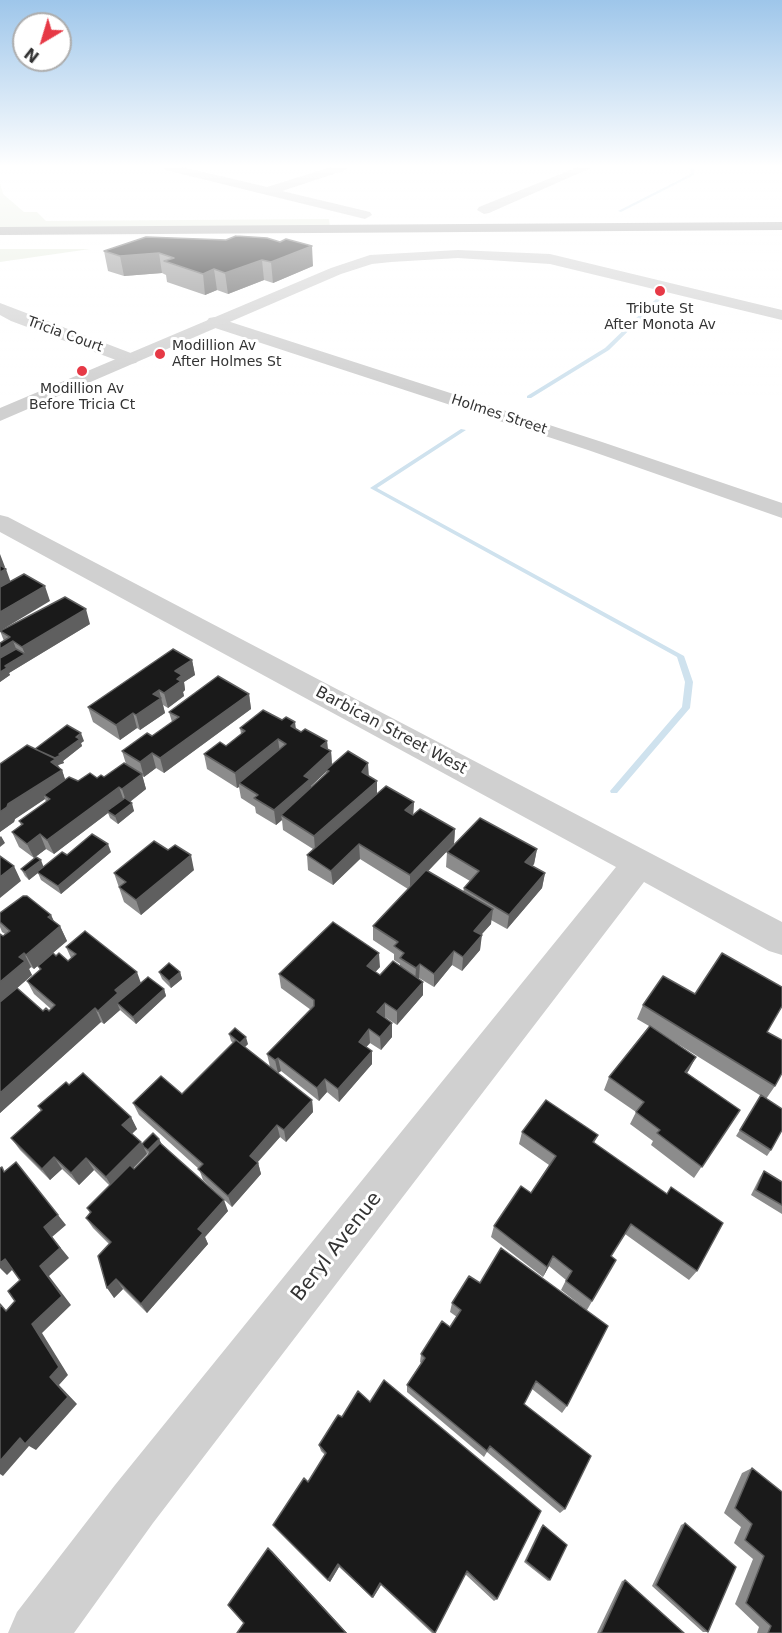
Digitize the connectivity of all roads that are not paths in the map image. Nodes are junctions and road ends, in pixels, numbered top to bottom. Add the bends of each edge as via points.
1 (124, 243) edge
2 (0, 244) edge
3 (0, 308) edge
4 (782, 315) edge
5 (215, 322) junction
6 (130, 359) junction
7 (0, 415) edge
8 (782, 512) edge
9 (0, 522) edge
10 (639, 863) junction
11 (782, 940) edge
12 (38, 1633) edge

1 - 2 highway
3 - 6 street, Tricia Court
4 - 5 street via 550,260 458,254 391,257 356,264
5 - 6 street
5 - 8 street, Holmes Street via 595,446
6 - 7 street
9 - 10 street, Barbican Street West
10 - 11 street, Barbican Street West
10 - 12 street, Beryl Avenue via 134,1504

